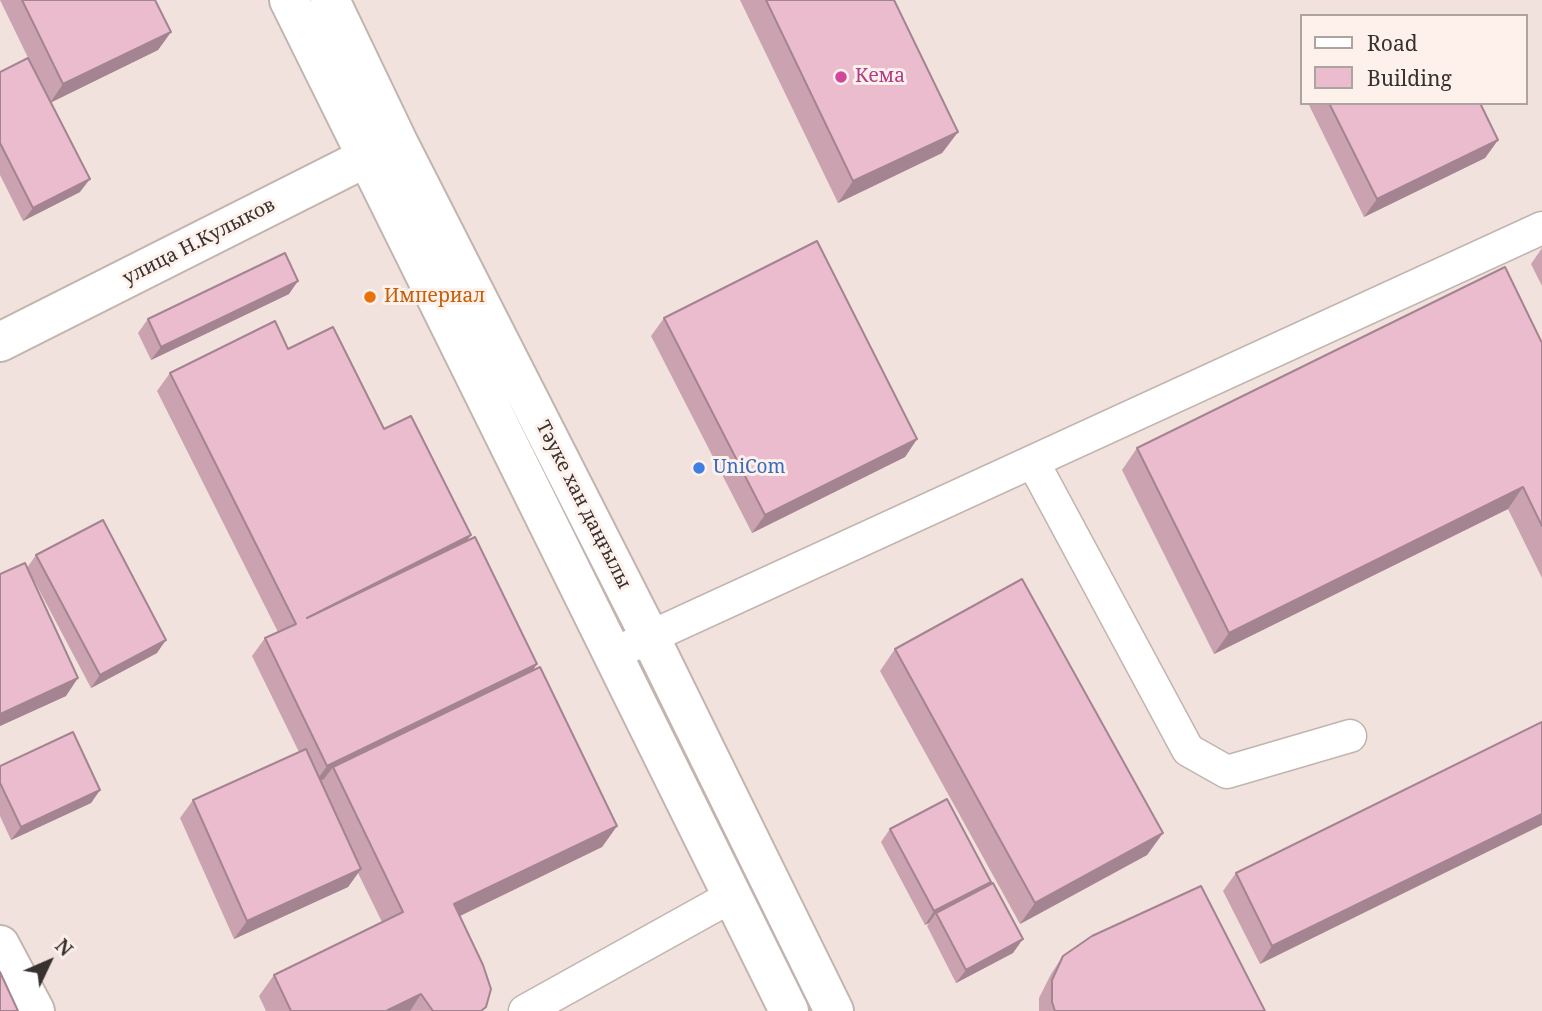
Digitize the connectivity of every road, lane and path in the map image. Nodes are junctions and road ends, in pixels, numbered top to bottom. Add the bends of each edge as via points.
1 (289, 0) edge
2 (330, 0) edge
3 (382, 149) junction
4 (1542, 228) edge
5 (0, 342) edge
6 (1033, 462) junction
7 (650, 638) junction
8 (613, 654) junction
9 (1350, 736) dead end
10 (732, 896) junction
11 (0, 945) edge
12 (35, 1011) edge
13 (526, 1011) edge
14 (789, 1011) edge
15 (834, 1011) edge

1 - 3 main road, Тәуке хан даңғылы
2 - 3 main road, Тәуке хан даңғылы
3 - 5 main road, улица Н.Кулыков
3 - 7 main road, Тәуке хан даңғылы
3 - 8 main road, Тәуке хан даңғылы
4 - 6 lane
6 - 7 lane
6 - 9 lane via 1188,750 1227,772
7 - 8 lane
7 - 15 main road, Тәуке хан даңғылы
8 - 10 main road, Тәуке хан даңғылы
10 - 13 lane
10 - 14 main road, Тәуке хан даңғылы
11 - 12 main road

